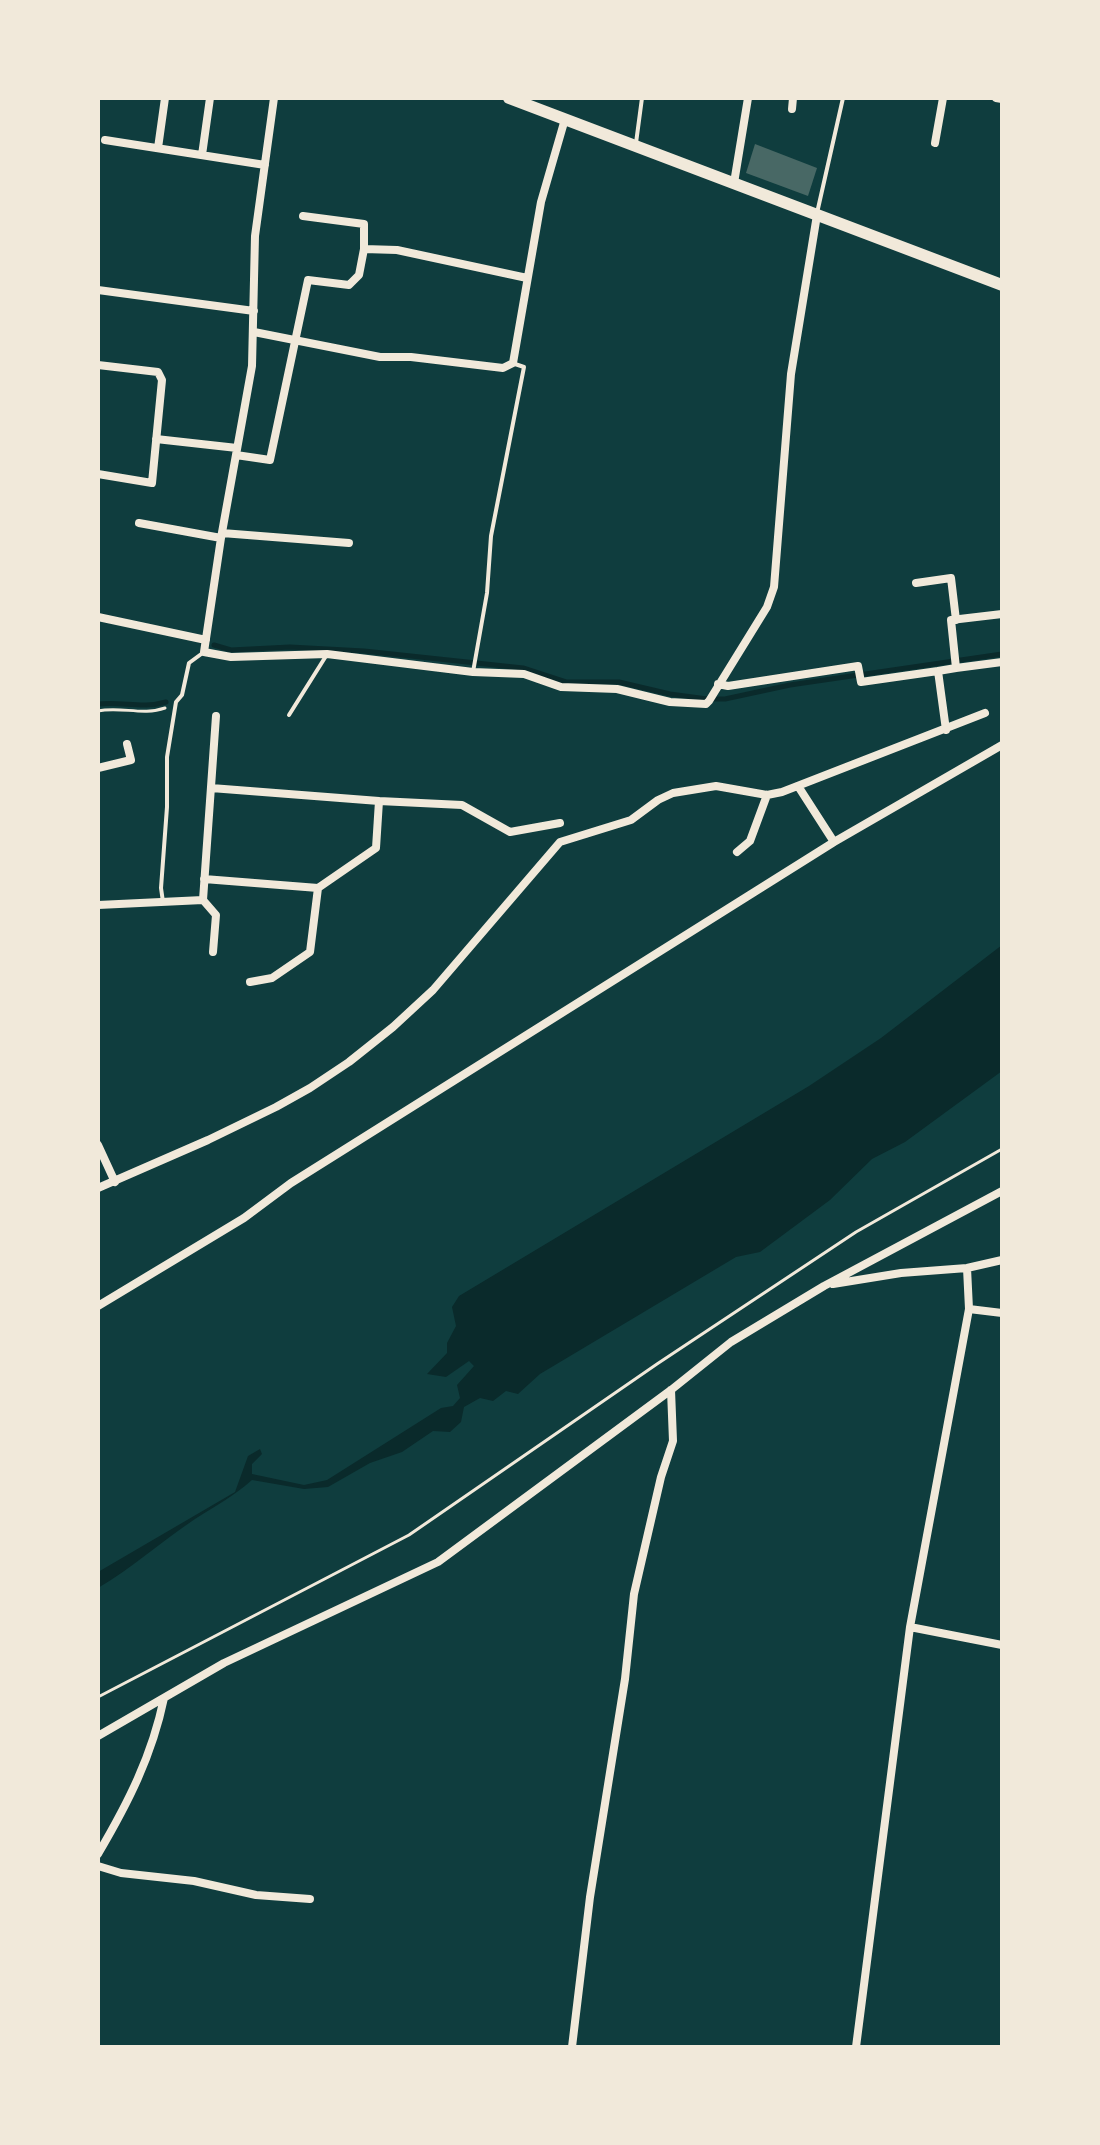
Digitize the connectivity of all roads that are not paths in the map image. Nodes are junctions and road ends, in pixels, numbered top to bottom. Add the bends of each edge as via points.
1 (165, 98) edge
2 (210, 98) edge
3 (274, 98) edge
4 (509, 98) edge
5 (642, 98) edge
6 (748, 98) edge
7 (793, 98) edge
8 (843, 98) edge
9 (943, 98) edge
10 (996, 98) edge
11 (1002, 99) edge
12 (792, 109) dead end
13 (565, 119) junction
14 (105, 140) dead end
15 (935, 143) dead end
16 (636, 146) junction
17 (158, 148) junction
18 (202, 155) junction
19 (265, 165) junction
20 (734, 183) junction
21 (817, 215) junction
22 (303, 216) dead end
23 (364, 249) junction
24 (527, 278) junction
25 (1002, 285) edge
26 (98, 290) edge
27 (254, 311) junction
28 (254, 332) junction
29 (296, 341) junction
30 (513, 363) junction
31 (98, 365) edge
32 (156, 439) junction
33 (236, 451) junction
34 (98, 474) edge
35 (139, 523) dead end
36 (221, 535) junction
37 (349, 543) dead end
38 (916, 583) dead end
39 (1002, 614) edge
40 (98, 617) edge
41 (956, 620) junction
42 (206, 640) junction
43 (204, 652) junction
44 (327, 654) junction
45 (1002, 662) edge
46 (955, 663) junction
47 (474, 667) junction
48 (938, 671) junction
49 (718, 684) junction
50 (985, 713) dead end
51 (289, 715) dead end
52 (216, 716) dead end
53 (946, 730) junction
54 (127, 744) dead end
55 (1002, 745) edge
56 (98, 768) edge
57 (798, 786) junction
58 (211, 788) junction
59 (767, 795) junction
60 (379, 801) junction
61 (560, 823) dead end
62 (834, 842) junction
63 (737, 852) dead end
64 (204, 879) junction
65 (318, 888) junction
66 (203, 900) junction
67 (163, 902) junction
68 (98, 905) edge
69 (213, 952) dead end
70 (250, 982) dead end
71 (98, 1145) edge
72 (115, 1182) junction
73 (98, 1188) edge
74 (1002, 1191) edge
75 (1002, 1260) edge
76 (967, 1268) junction
77 (824, 1286) junction
78 (98, 1306) edge
79 (969, 1309) junction
80 (1002, 1313) edge
81 (671, 1390) junction
82 (910, 1627) junction
83 (1002, 1645) edge
84 (164, 1698) junction
85 (98, 1736) edge
86 (98, 1854) edge
87 (98, 1866) edge
88 (310, 1899) dead end
89 (572, 2047) edge
90 (856, 2047) edge

1 - 17 street
2 - 18 street
3 - 19 street
4 - 13 main road
5 - 16 lane
6 - 20 street
7 - 12 street
8 - 21 lane
9 - 15 street
10 - 11 street
13 - 16 main road
13 - 24 street via 541,202
14 - 17 street
16 - 20 main road
17 - 18 street
18 - 19 street
19 - 27 street via 255,236
20 - 21 main road
21 - 25 main road
21 - 49 street via 791,374 774,587
22 - 23 street via 364,224
23 - 24 street via 397,250
23 - 29 street via 359,275 349,285 308,280
24 - 30 street
26 - 27 street
27 - 28 street
28 - 29 street
28 - 33 street
29 - 30 street via 380,357 503,368
29 - 33 street via 270,460
30 - 47 lane via 524,367 491,536
31 - 32 street via 158,372 162,380
32 - 33 street
32 - 34 street via 152,483
33 - 36 street
35 - 36 street
36 - 37 street
36 - 42 street
38 - 41 street via 951,578
39 - 41 street
40 - 42 street
41 - 46 street via 951,620
42 - 43 street
43 - 44 street via 231,657
43 - 67 lane via 189,663 176,702 167,757
44 - 47 street
44 - 51 lane
45 - 46 street
46 - 48 street
47 - 49 street via 524,674 561,687 617,689 670,702 706,704
48 - 49 street via 861,682 858,666
48 - 53 street
50 - 53 street
52 - 58 street
53 - 57 street
54 - 56 street via 131,760
55 - 62 street
57 - 59 street
57 - 62 street
58 - 60 street
58 - 64 street
59 - 63 street via 750,841
59 - 72 street via 716,786 673,793 631,820 560,842 433,990 349,1062 276,1107
60 - 61 street via 462,805 510,832
60 - 65 street via 376,848
62 - 78 street
64 - 65 street
64 - 66 street
65 - 70 street via 310,952 272,978
66 - 67 street
66 - 69 street via 216,915
67 - 68 street
71 - 72 street
72 - 73 street
74 - 77 street
75 - 76 street
76 - 77 street
76 - 79 street
77 - 81 street via 731,1342
79 - 80 street
79 - 82 street
81 - 84 street via 438,1562 224,1663
81 - 89 street via 673,1441 634,1594
82 - 83 street
82 - 90 street
84 - 85 street
84 - 86 street via 156,1736
87 - 88 street via 256,1895

